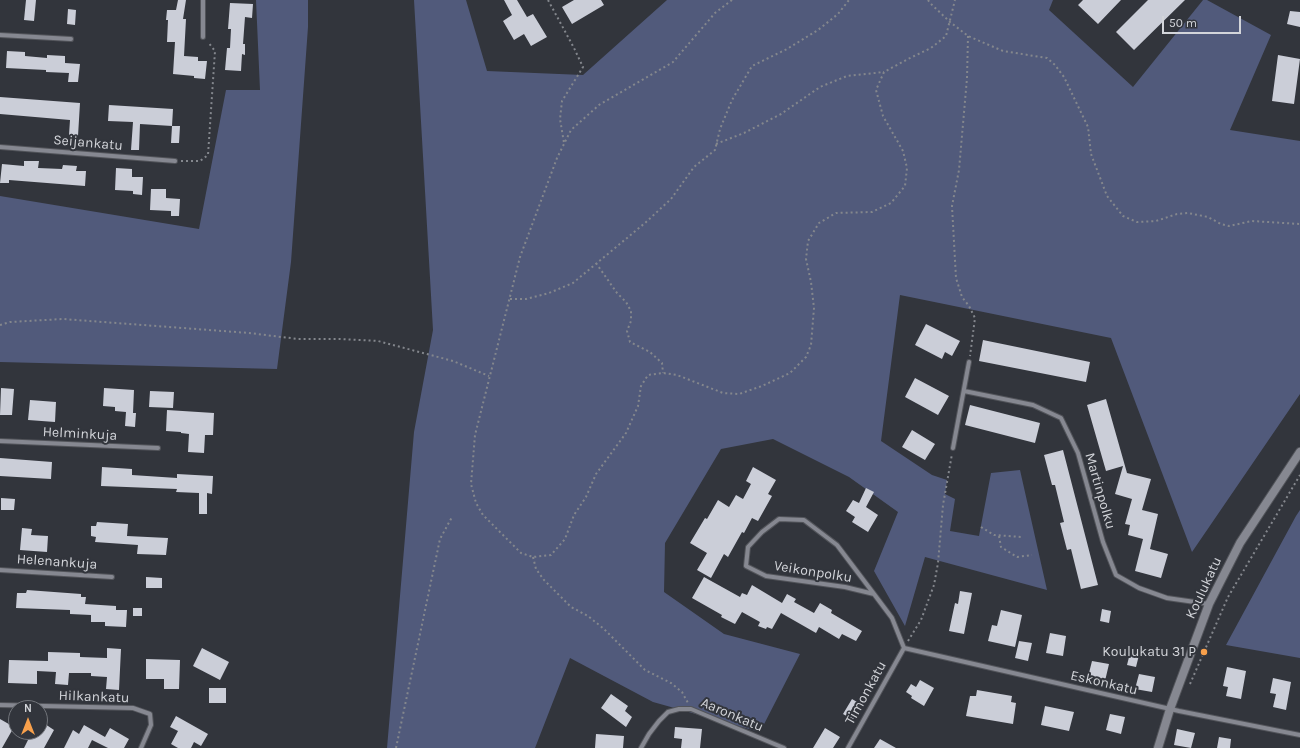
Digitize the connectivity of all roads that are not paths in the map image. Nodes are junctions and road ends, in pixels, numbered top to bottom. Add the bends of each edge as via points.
1 (203, 0) edge
2 (0, 35) edge
3 (203, 37) road end
4 (71, 39) dead end
5 (0, 147) edge
6 (174, 161) road end
7 (969, 362) road end
8 (964, 391) junction
9 (0, 441) edge
10 (158, 448) dead end
11 (953, 448) road end
12 (1300, 452) edge
13 (0, 570) edge
14 (112, 577) dead end
15 (874, 594) junction
16 (1209, 604) junction
17 (904, 648) junction
18 (0, 705) edge
19 (1170, 709) junction
20 (1300, 735) edge
21 (141, 748) edge
22 (642, 748) edge
23 (784, 748) edge
24 (848, 748) edge
25 (1158, 748) edge

1 - 3 street
2 - 4 street
5 - 6 street, Seijankatu
7 - 8 street
8 - 11 street
8 - 16 street, Martinpolku via 1033,405 1061,418 1078,453 1103,542 1116,575 1139,588 1168,598
9 - 10 street, Helminkuja
12 - 16 street, Koulukatu via 1240,543
13 - 14 street, Helenankuja
15 - 15 street, Veikonpolku via 845,587 766,576 746,566 748,547 779,519 804,520 837,545
15 - 17 street, Veikonpolku via 892,618
16 - 19 street, Koulukatu
17 - 19 street, Eskonkatu
17 - 24 street, Timonkatu
18 - 21 street, Hilkankatu via 133,708 150,714 151,726
19 - 20 street, Eskonkatu
19 - 25 street, Koulukatu
22 - 23 street, Aaronkatu via 649,734 668,712 679,709 691,709

